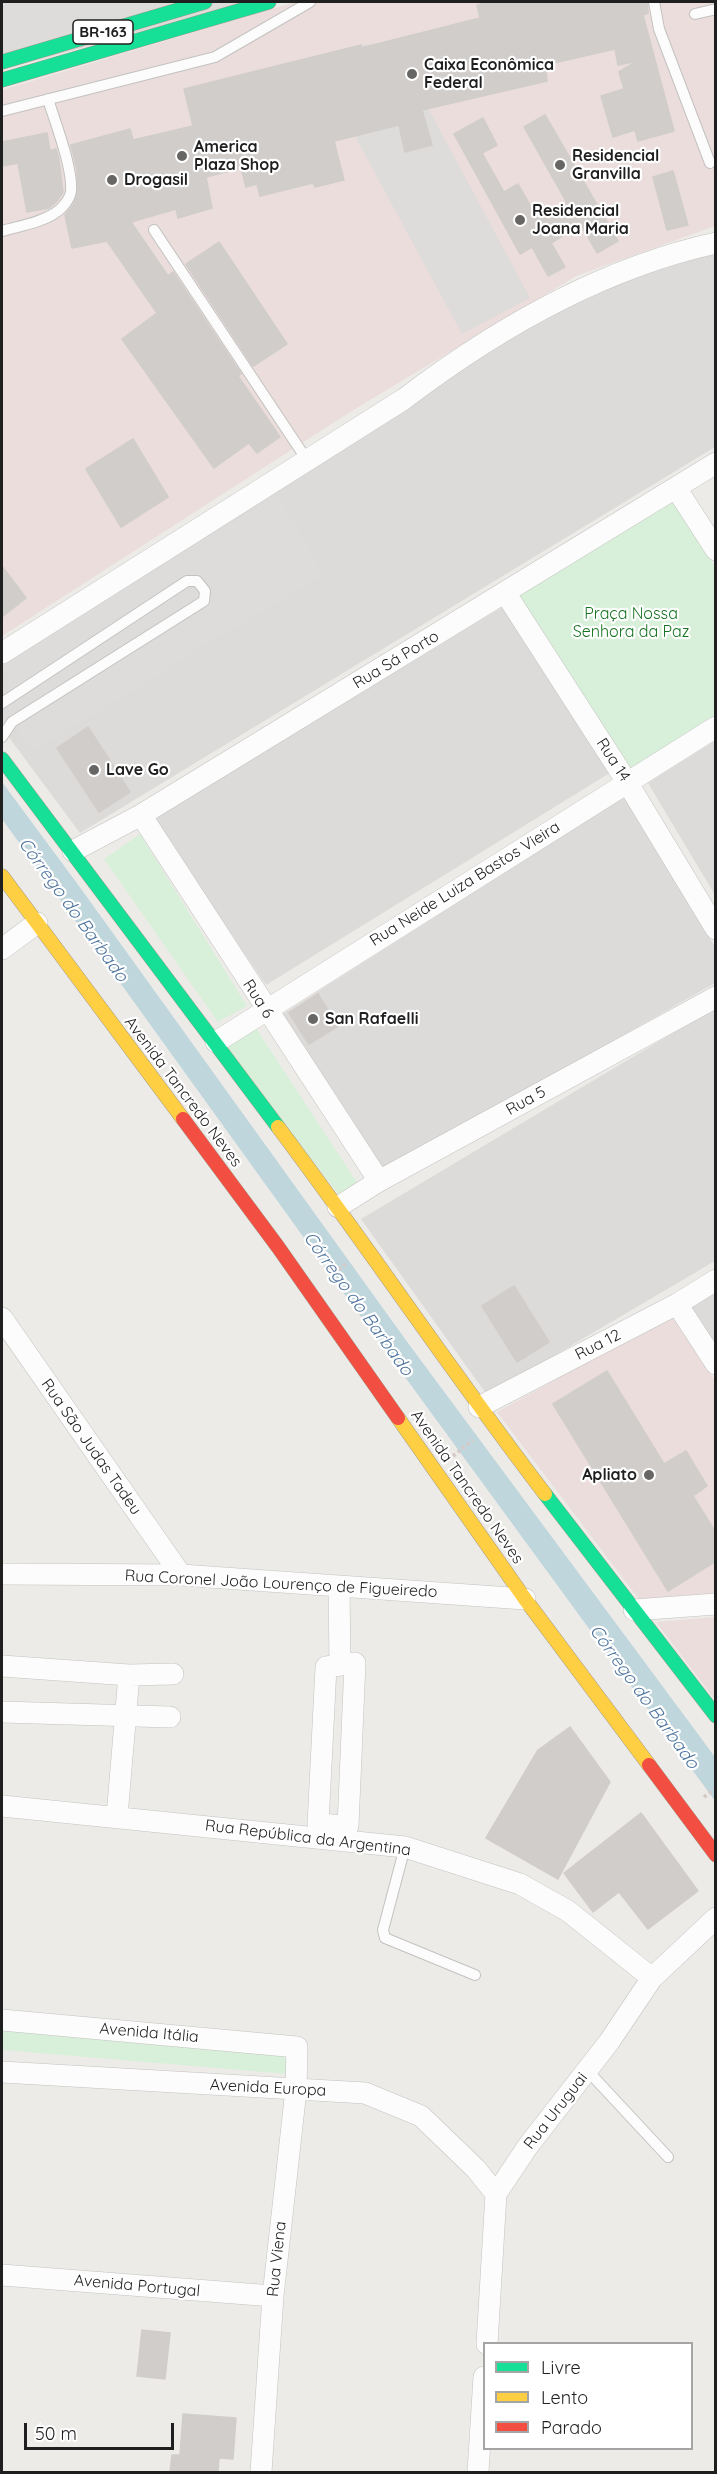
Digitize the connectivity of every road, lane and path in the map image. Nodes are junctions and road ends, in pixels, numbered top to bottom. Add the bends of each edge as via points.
1 (205, 2) edge
2 (269, 2) edge
3 (310, 2) edge
4 (654, 2) edge
5 (716, 9) edge
6 (695, 14) dead end
7 (2, 62) edge
8 (2, 80) edge
9 (48, 99) junction
10 (2, 111) edge
11 (710, 163) dead end
12 (154, 230) dead end
13 (2, 231) edge
14 (716, 243) edge
15 (307, 460) junction
16 (716, 463) edge
17 (676, 488) junction
18 (716, 550) edge
19 (506, 594) junction
20 (2, 653) edge
21 (2, 703) edge
22 (716, 727) edge
23 (2, 737) edge
24 (2, 759) edge
25 (627, 782) junction
26 (141, 815) junction
27 (73, 851) junction
28 (2, 876) edge
29 (37, 923) junction
30 (716, 929) edge
31 (2, 949) edge
32 (716, 998) edge
33 (266, 1011) junction
34 (216, 1042) junction
35 (379, 1181) junction
36 (338, 1207) junction
37 (351, 1260) dead end
38 (326, 1280) dead end
39 (716, 1280) edge
40 (677, 1304) junction
41 (2, 1318) edge
42 (716, 1364) edge
43 (479, 1407) junction
44 (477, 1437) dead end
45 (452, 1456) dead end
46 (2, 1574) edge
47 (181, 1575) junction
48 (339, 1586) junction
49 (525, 1599) junction
50 (716, 1604) edge
51 (634, 1610) junction
52 (340, 1664) junction
53 (2, 1666) edge
54 (173, 1674) dead end
55 (129, 1675) junction
56 (2, 1712) edge
57 (126, 1715) junction
58 (716, 1716) edge
59 (170, 1717) dead end
60 (716, 1788) edge
61 (710, 1793) dead end
62 (2, 1806) edge
63 (117, 1816) junction
64 (405, 1846) junction
65 (716, 1855) edge
66 (716, 1918) edge
67 (475, 1975) dead end
68 (652, 1978) junction
69 (2, 2020) edge
70 (297, 2046) joint
71 (587, 2070) junction
72 (2, 2072) edge
73 (296, 2090) junction
74 (668, 2157) dead end
75 (496, 2194) junction
76 (2, 2275) edge
77 (273, 2296) junction
78 (487, 2342) edge
79 (483, 2393) edge
80 (261, 2472) edge
81 (478, 2472) edge

1 - 7 main road, BR-163
2 - 8 main road
3 - 9 lane via 215,57
4 - 11 lane via 659,29
5 - 6 lane
9 - 10 lane
9 - 13 lane via 71,192 54,214
12 - 15 lane
14 - 15 street via 617,274 554,305 457,359 404,399
15 - 20 street
16 - 17 street, Rua Sá Porto
17 - 18 street
17 - 19 street, Rua Sá Porto
19 - 25 street, Rua 14
19 - 26 street, Rua Sá Porto
21 - 23 lane via 187,581 197,581 205,591 204,601 12,722
22 - 25 street, Rua Neide Luiza Bastos Vieira
24 - 27 main road
25 - 30 street, Rua 14
25 - 33 street, Rua Neide Luiza Bastos Vieira
26 - 27 street, Rua Sá Porto
26 - 33 street, Rua 6
27 - 34 main road
28 - 29 main road, Avenida Tancredo Neves
29 - 31 street
29 - 49 main road, Avenida Tancredo Neves via 278,1247
32 - 35 street, Rua 5
33 - 34 street, Rua Neide Luiza Bastos Vieira
33 - 35 street, Rua 6
34 - 36 main road
35 - 36 street, Rua 5
36 - 43 main road
37 - 38 path
39 - 40 street, Rua 12
40 - 42 street
40 - 43 street, Rua 12
41 - 47 street, Rua São Judas Tadeu
43 - 51 main road
44 - 45 path
46 - 47 street, Rua Coronel João Lourenço de Figueiredo
47 - 48 street, Rua Coronel João Lourenço de Figueiredo
48 - 49 street, Rua Coronel João Lourenço de Figueiredo
48 - 52 street
49 - 65 main road, Avenida Tancredo Neves
50 - 51 street
51 - 58 main road
52 - 52 street via 326,1667 318,1824 348,1826 355,1664
53 - 55 street
54 - 55 street
55 - 57 street
56 - 57 street
57 - 59 street
57 - 63 street
60 - 61 path
62 - 63 street, Rua República da Argentina
63 - 64 street, Rua República da Argentina
64 - 67 lane via 383,1930 385,1938
64 - 68 street, Rua República da Argentina via 520,1884 568,1911
66 - 68 street, Rua Uruguai
68 - 71 street, Rua Uruguai
69 - 70 street, Avenida Itália
70 - 73 street, Rua Viena
71 - 74 lane
71 - 75 street, Rua Uruguai
72 - 73 street, Avenida Europa
73 - 75 street, Avenida Europa via 364,2093 421,2116
73 - 77 street, Rua Viena
75 - 78 street
76 - 77 street, Avenida Portugal
77 - 80 street, Rua Viena
79 - 81 street

